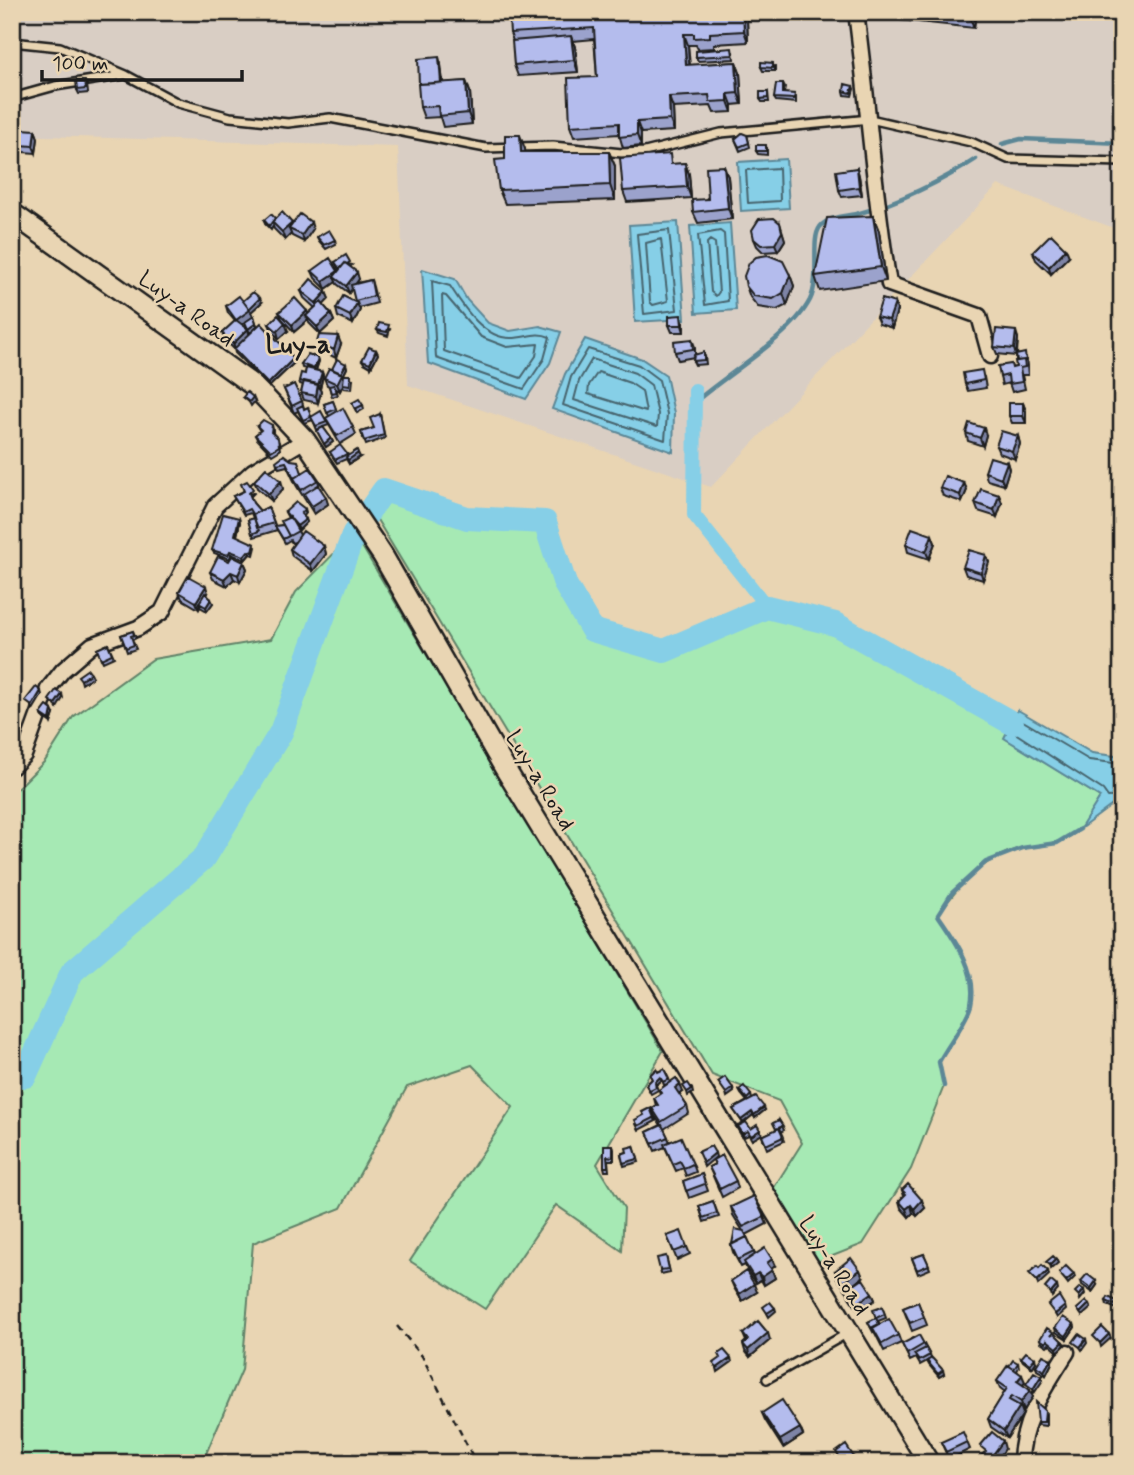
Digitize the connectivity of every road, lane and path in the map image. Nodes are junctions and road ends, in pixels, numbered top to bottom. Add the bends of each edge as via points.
1 (856, 12) edge
2 (12, 43) edge
3 (126, 75) junction
4 (12, 98) edge
5 (870, 119) junction
6 (1122, 162) edge
7 (12, 213) edge
8 (990, 356) dead end
9 (305, 440) junction
10 (12, 767) edge
11 (397, 1326) dead end
12 (848, 1333) junction
13 (1067, 1352) dead end
14 (767, 1380) dead end
15 (476, 1463) edge
16 (929, 1463) edge
17 (1021, 1463) edge

1 - 5 street
2 - 3 lane via 60,47
3 - 4 lane
3 - 5 lane via 178,103 230,117 288,123 330,118 486,148 553,146 645,152 721,133
5 - 6 lane via 971,142 1008,159
5 - 8 street via 876,211 888,284 979,316
7 - 9 main road, Luy-a Road via 254,386
9 - 10 street via 253,471 215,506 162,612 138,628 92,645 63,670 48,689 24,755
9 - 12 main road, Luy-a Road via 383,556 504,767
11 - 15 path via 422,1356
12 - 14 lane
12 - 16 main road, Luy-a Road
13 - 17 street via 1035,1403 1021,1442

